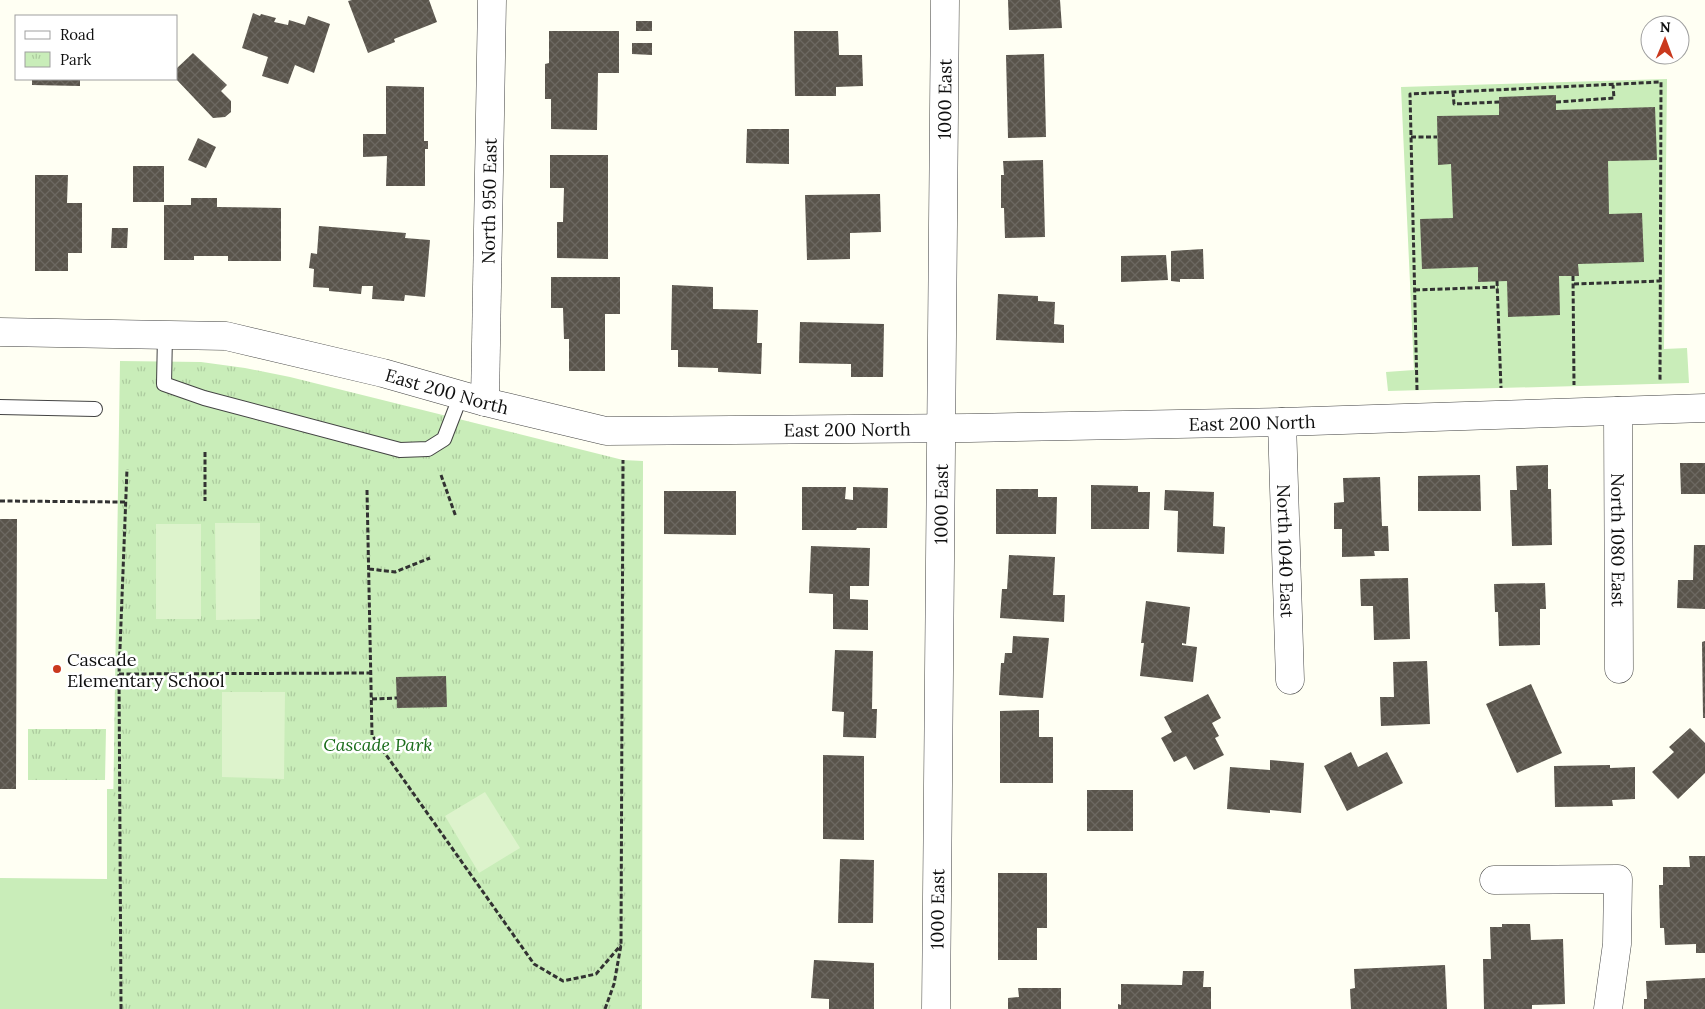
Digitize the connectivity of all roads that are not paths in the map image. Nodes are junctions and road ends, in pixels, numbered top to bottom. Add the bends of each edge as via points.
1 (492, 0) edge
2 (945, 0) edge
3 (0, 332) edge
4 (165, 335) junction
5 (473, 399) junction
6 (0, 407) edge
7 (1705, 408) edge
8 (95, 409) dead end
9 (1618, 411) junction
10 (1282, 422) junction
11 (940, 428) junction
12 (1619, 669) dead end
13 (1290, 680) dead end
14 (1494, 880) dead end
15 (936, 1009) edge
16 (1608, 1009) edge

1 - 5 street, North 950 East
2 - 11 street, 1000 East
3 - 4 street, East 200 North
4 - 5 street, East 200 North via 226,336 383,373
4 - 5 lane via 164,384 204,398 400,450 428,449 444,439
5 - 11 street, East 200 North via 606,431
6 - 8 lane
7 - 9 street, East 200 North
9 - 10 street, East 200 North
9 - 12 street, North 1080 East
10 - 11 street, East 200 North
10 - 13 street, North 1040 East
11 - 15 street, 1000 East
14 - 16 street via 1618,879 1617,944

